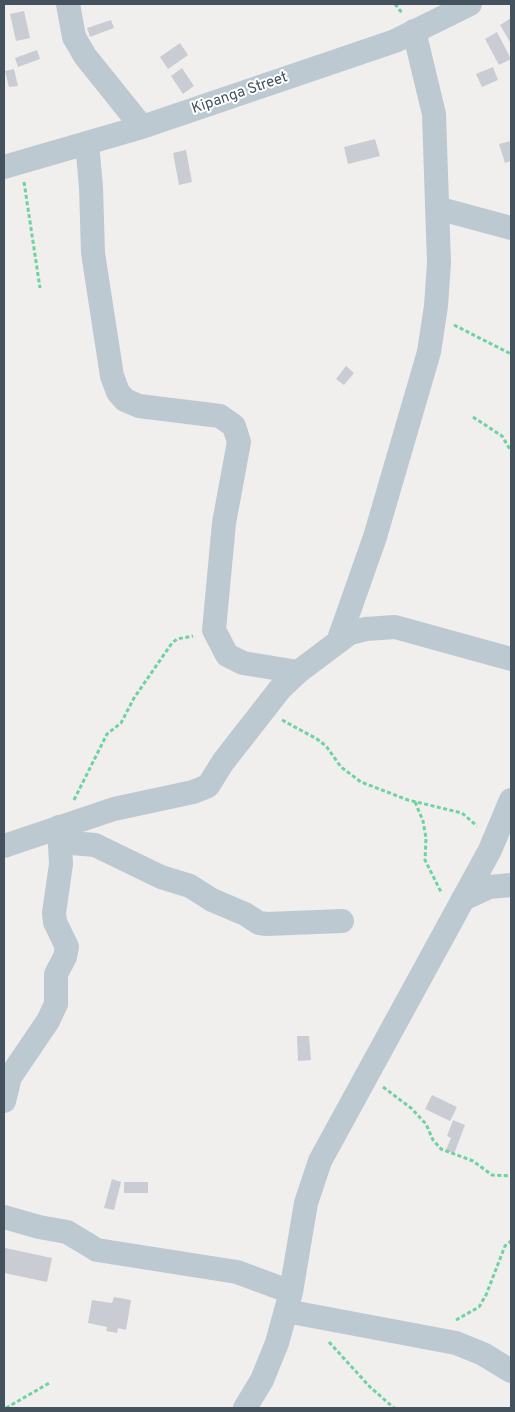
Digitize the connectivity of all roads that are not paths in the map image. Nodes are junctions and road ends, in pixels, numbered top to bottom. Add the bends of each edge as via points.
1 (68, 4) edge
2 (470, 4) edge
3 (414, 31) junction
4 (142, 127) junction
5 (87, 143) junction
6 (10, 165) edge
7 (437, 208) junction
8 (511, 228) edge
9 (338, 642) junction
10 (511, 659) edge
11 (298, 672) junction
12 (511, 800) edge
13 (60, 834) junction
14 (4, 846) edge
15 (511, 885) edge
16 (458, 908) junction
17 (342, 921) dead end
18 (4, 1100) edge
19 (4, 1217) edge
20 (288, 1301) junction
21 (511, 1371) edge
22 (245, 1408) edge

1 - 4 street via 74,37 85,56
2 - 3 street, Kipanga Street
3 - 4 street, Kipanga Street via 395,41
3 - 7 street via 434,114
4 - 5 street, Kipanga Street
5 - 6 street, Kipanga Street
5 - 11 street via 93,253 112,376 118,392 125,400 139,406 220,416 234,426 239,442 224,523 214,626 227,655 243,663
7 - 8 street
7 - 9 street via 438,263 429,352 375,536
9 - 10 street via 350,633 366,629 395,628
9 - 11 street
11 - 13 street via 280,689 208,786 114,809
12 - 16 street via 493,843
13 - 14 street
13 - 17 street via 96,845 160,877 190,886 259,922
13 - 18 street via 54,913 67,948 56,974 56,1004 10,1076
15 - 16 street via 489,887
16 - 20 street via 320,1161 306,1203
19 - 20 street via 67,1232 97,1250 237,1272
20 - 21 street via 456,1343
20 - 22 street via 270,1364

